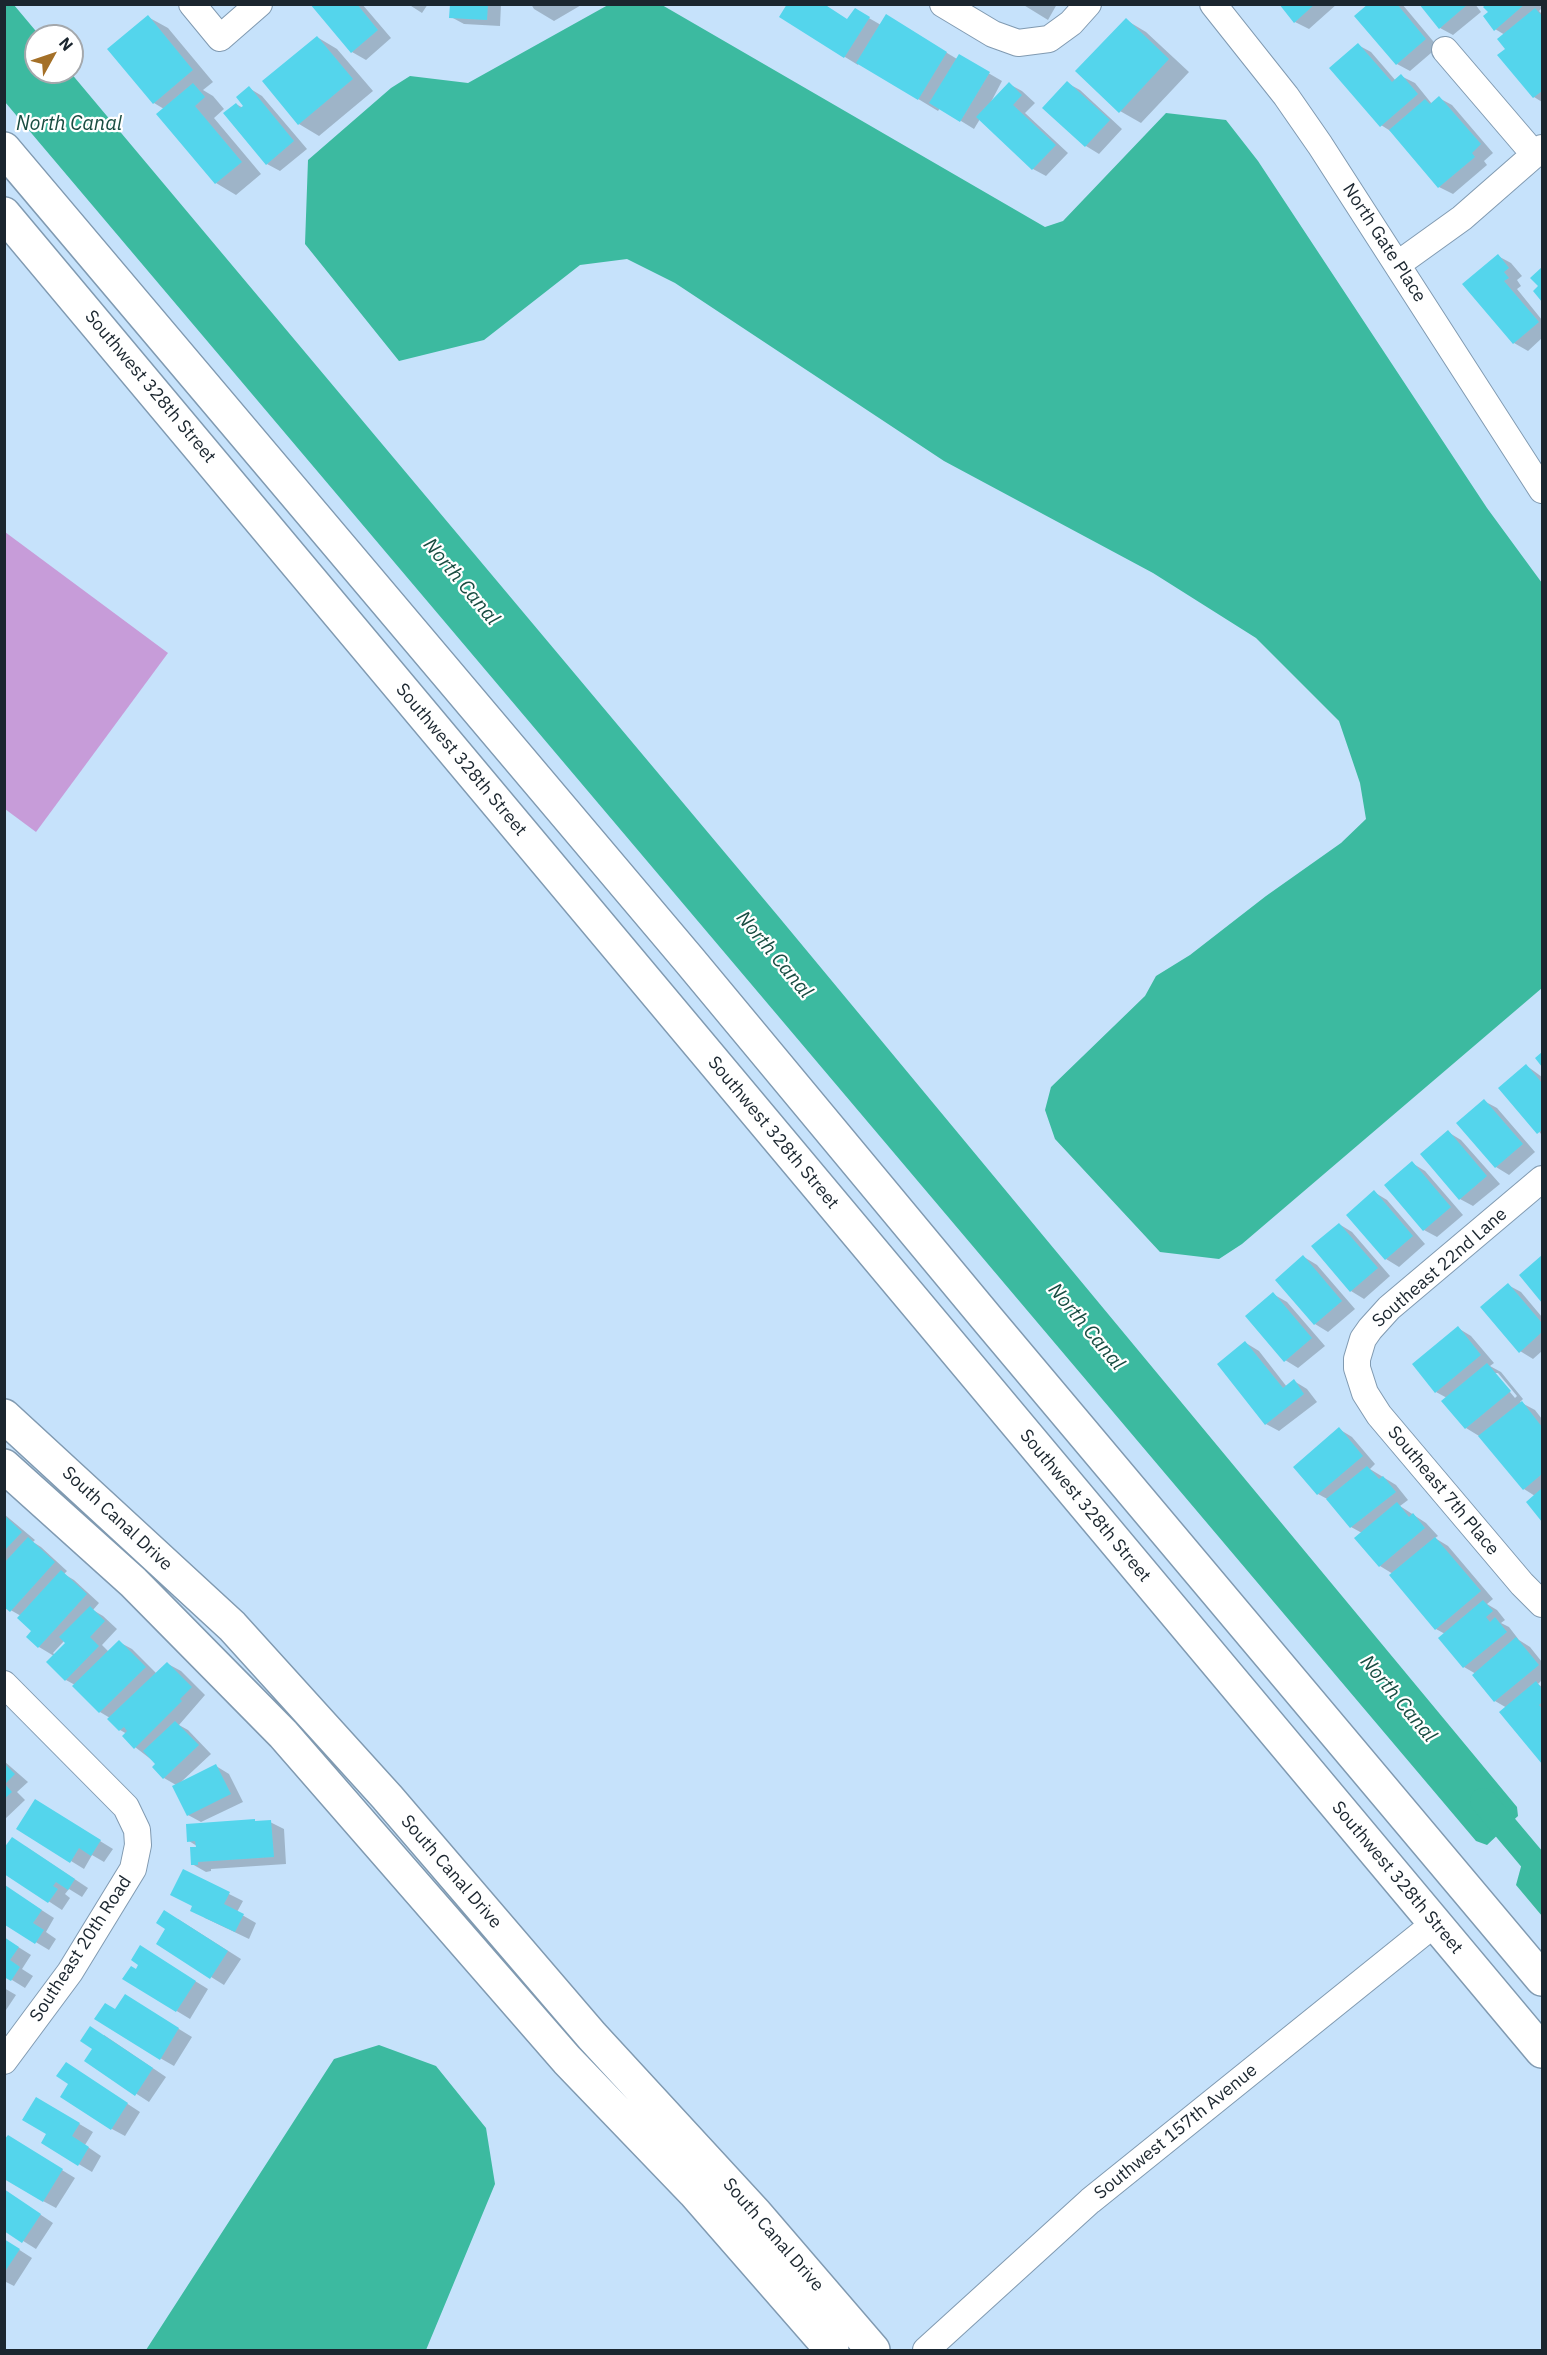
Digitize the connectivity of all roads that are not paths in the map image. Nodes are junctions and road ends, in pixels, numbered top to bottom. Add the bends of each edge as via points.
1 (192, 4) edge
2 (259, 4) edge
3 (943, 4) edge
4 (1088, 4) edge
5 (1213, 4) edge
6 (1445, 50) dead end
7 (4, 149) edge
8 (1538, 151) edge
9 (19, 185) edge
10 (4, 214) edge
11 (1398, 264) junction
12 (1542, 490) edge
13 (1542, 1179) edge
14 (1357, 1368) joint
15 (4, 1416) edge
16 (4, 1466) edge
17 (1542, 1604) edge
18 (4, 1684) edge
19 (1434, 1924) junction
20 (1542, 1979) edge
21 (1542, 2051) edge
22 (4, 2061) edge
23 (832, 2350) edge
24 (873, 2350) edge
25 (926, 2350) edge

1 - 2 street via 220,38
3 - 4 street via 993,34 1018,43 1049,39
5 - 11 street, North Gate Place via 1286,96
6 - 8 street
7 - 9 street
8 - 11 street via 1462,218
9 - 20 street via 690,961
10 - 19 street, Southwest 328th Street
11 - 12 street, North Gate Place
13 - 14 street, Southeast 22nd Lane via 1378,1319 1363,1339
14 - 17 street, Southeast 7th Place via 1365,1393 1379,1414
15 - 24 street, South Canal Drive via 232,1626
16 - 23 street, South Canal Drive via 133,1582 283,1734 567,2060 694,2192
18 - 22 street, Southeast 20th Road via 126,1807 137,1830 138,1845 133,1869 70,1972
19 - 21 street, Southwest 328th Street
19 - 25 street, Southwest 157th Avenue via 1090,2201

